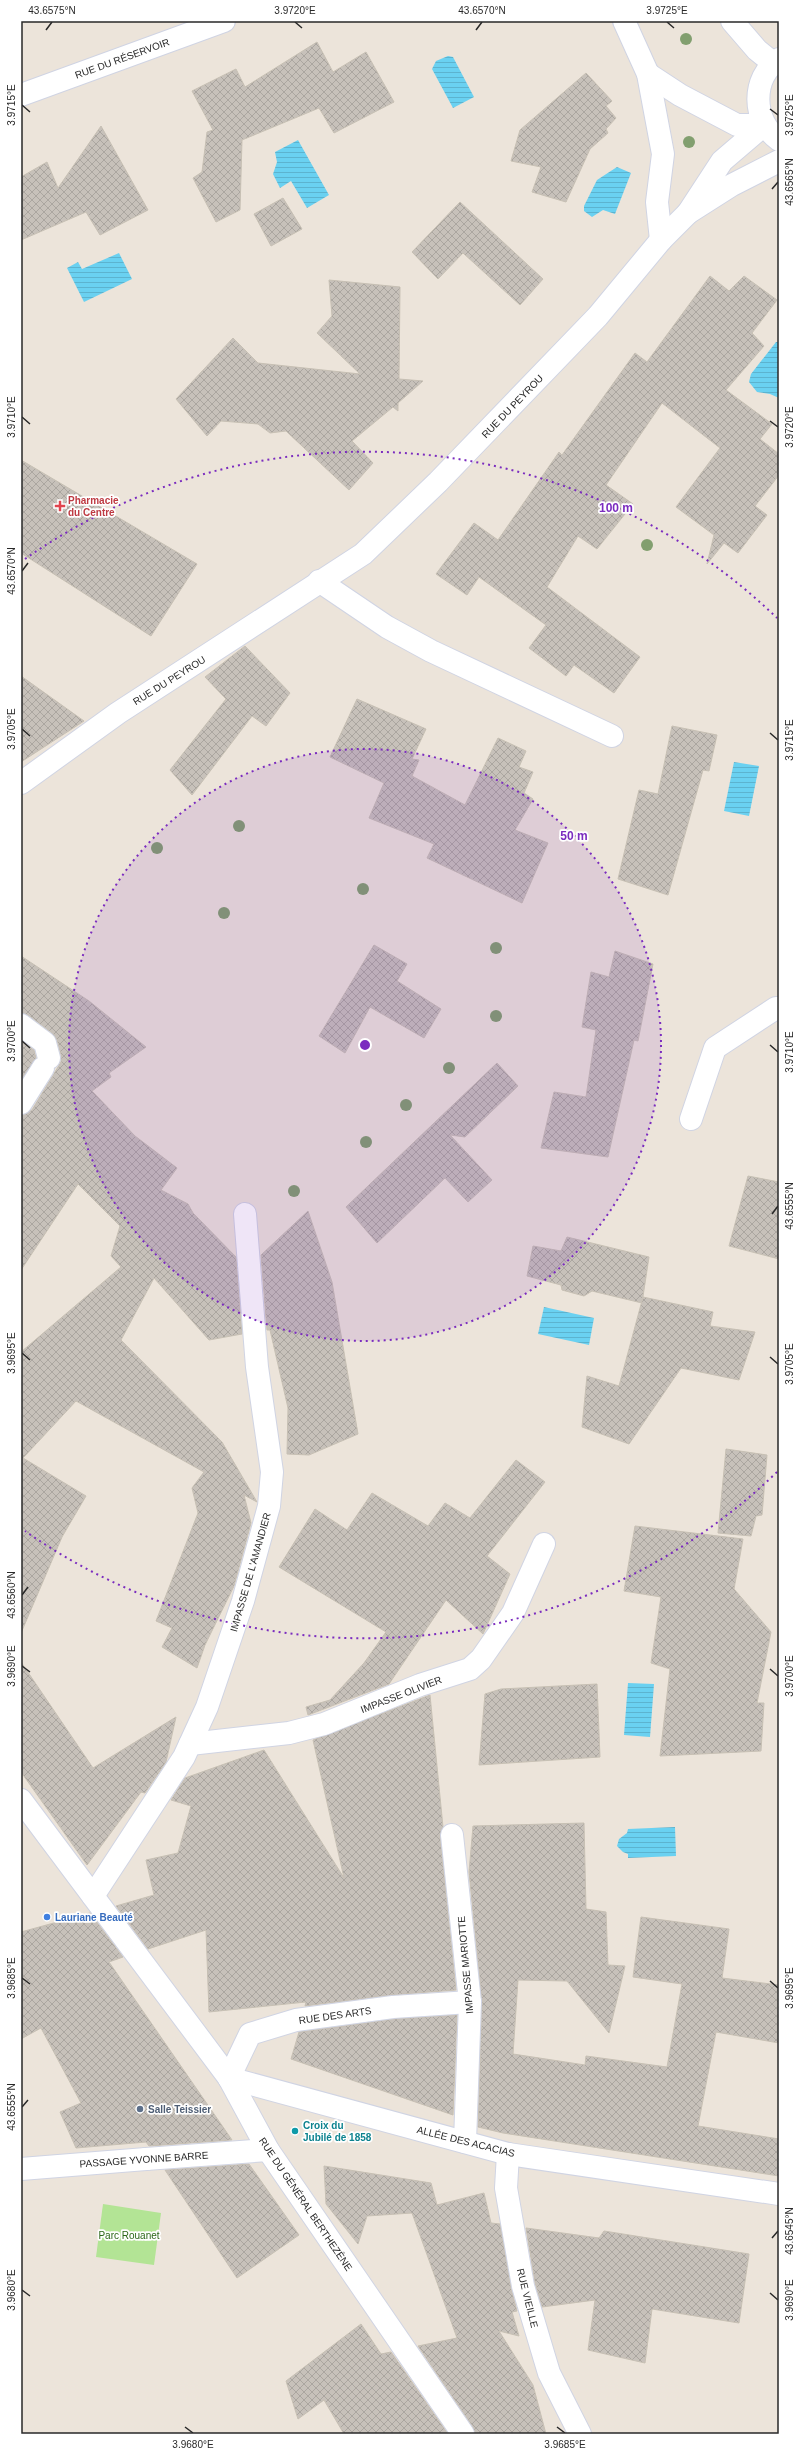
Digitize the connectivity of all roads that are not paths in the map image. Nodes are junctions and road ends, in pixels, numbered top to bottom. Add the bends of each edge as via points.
1 (224, 21) edge
2 (624, 21) edge
3 (732, 21) edge
4 (776, 61) edge
5 (648, 74) junction
6 (21, 95) edge
7 (764, 125) junction
8 (779, 140) edge
9 (779, 161) edge
10 (688, 213) junction
11 (661, 240) junction
12 (319, 581) junction
13 (612, 736) dead end
14 (21, 783) edge
15 (779, 1008) edge
16 (21, 1025) edge
17 (21, 1103) edge
18 (692, 1119) dead end
19 (245, 1214) dead end
20 (544, 1544) dead end
21 (190, 1744) junction
22 (24, 1811) edge
23 (452, 1835) dead end
24 (93, 1896) junction
25 (470, 2002) junction
26 (229, 2078) junction
27 (465, 2142) junction
28 (268, 2150) junction
29 (508, 2154) junction
30 (21, 2169) edge
31 (779, 2194) edge
32 (463, 2434) edge
33 (580, 2434) edge

1 - 6 street, RUE DU RÉSERVOIR
2 - 5 street
3 - 4 street via 757,50
4 - 7 street via 763,77 758,93 758,109
5 - 7 street via 680,95 737,125
5 - 11 street via 663,154 657,202
7 - 8 street
7 - 10 street, RUE DU PEYROU via 722,161
9 - 10 street, RUE DU PEYROU via 732,185
10 - 11 street, RUE DU PEYROU
11 - 12 street, RUE DU PEYROU via 598,316 438,482 363,554
12 - 13 street via 387,627 431,651
12 - 14 street, RUE DU PEYROU via 118,713
15 - 18 street via 715,1048
16 - 17 street via 45,1043 46,1063
19 - 21 street, IMPASSE DE L'AMANDIER via 257,1367 272,1472 269,1506 236,1622 207,1706
20 - 21 street, IMPASSE OLIVIER via 513,1613 481,1659 470,1669 420,1685 324,1724 289,1733
21 - 24 street, IMPASSE DE L'AMANDIER
22 - 24 street, RUE DU GÉNÉRAL BERTHEZÈNE
23 - 25 street, IMPASSE MARIOTTE
24 - 26 street, RUE DU GÉNÉRAL BERTHEZÈNE
25 - 26 street, RUE DES ARTS via 393,2007 281,2024 250,2034
25 - 27 street, IMPASSE MARIOTTE
26 - 27 street, ALLÉE DES ACACIAS
26 - 28 street, RUE DU GÉNÉRAL BERTHEZÈNE
27 - 29 street, ALLÉE DES ACACIAS
28 - 30 street, PASSAGE YVONNE BARRE
28 - 32 street, RUE DU GÉNÉRAL BERTHEZÈNE
29 - 31 street, ALLÉE DES ACACIAS
29 - 33 street, RUE VIEILLE via 506,2188 523,2286 549,2373

